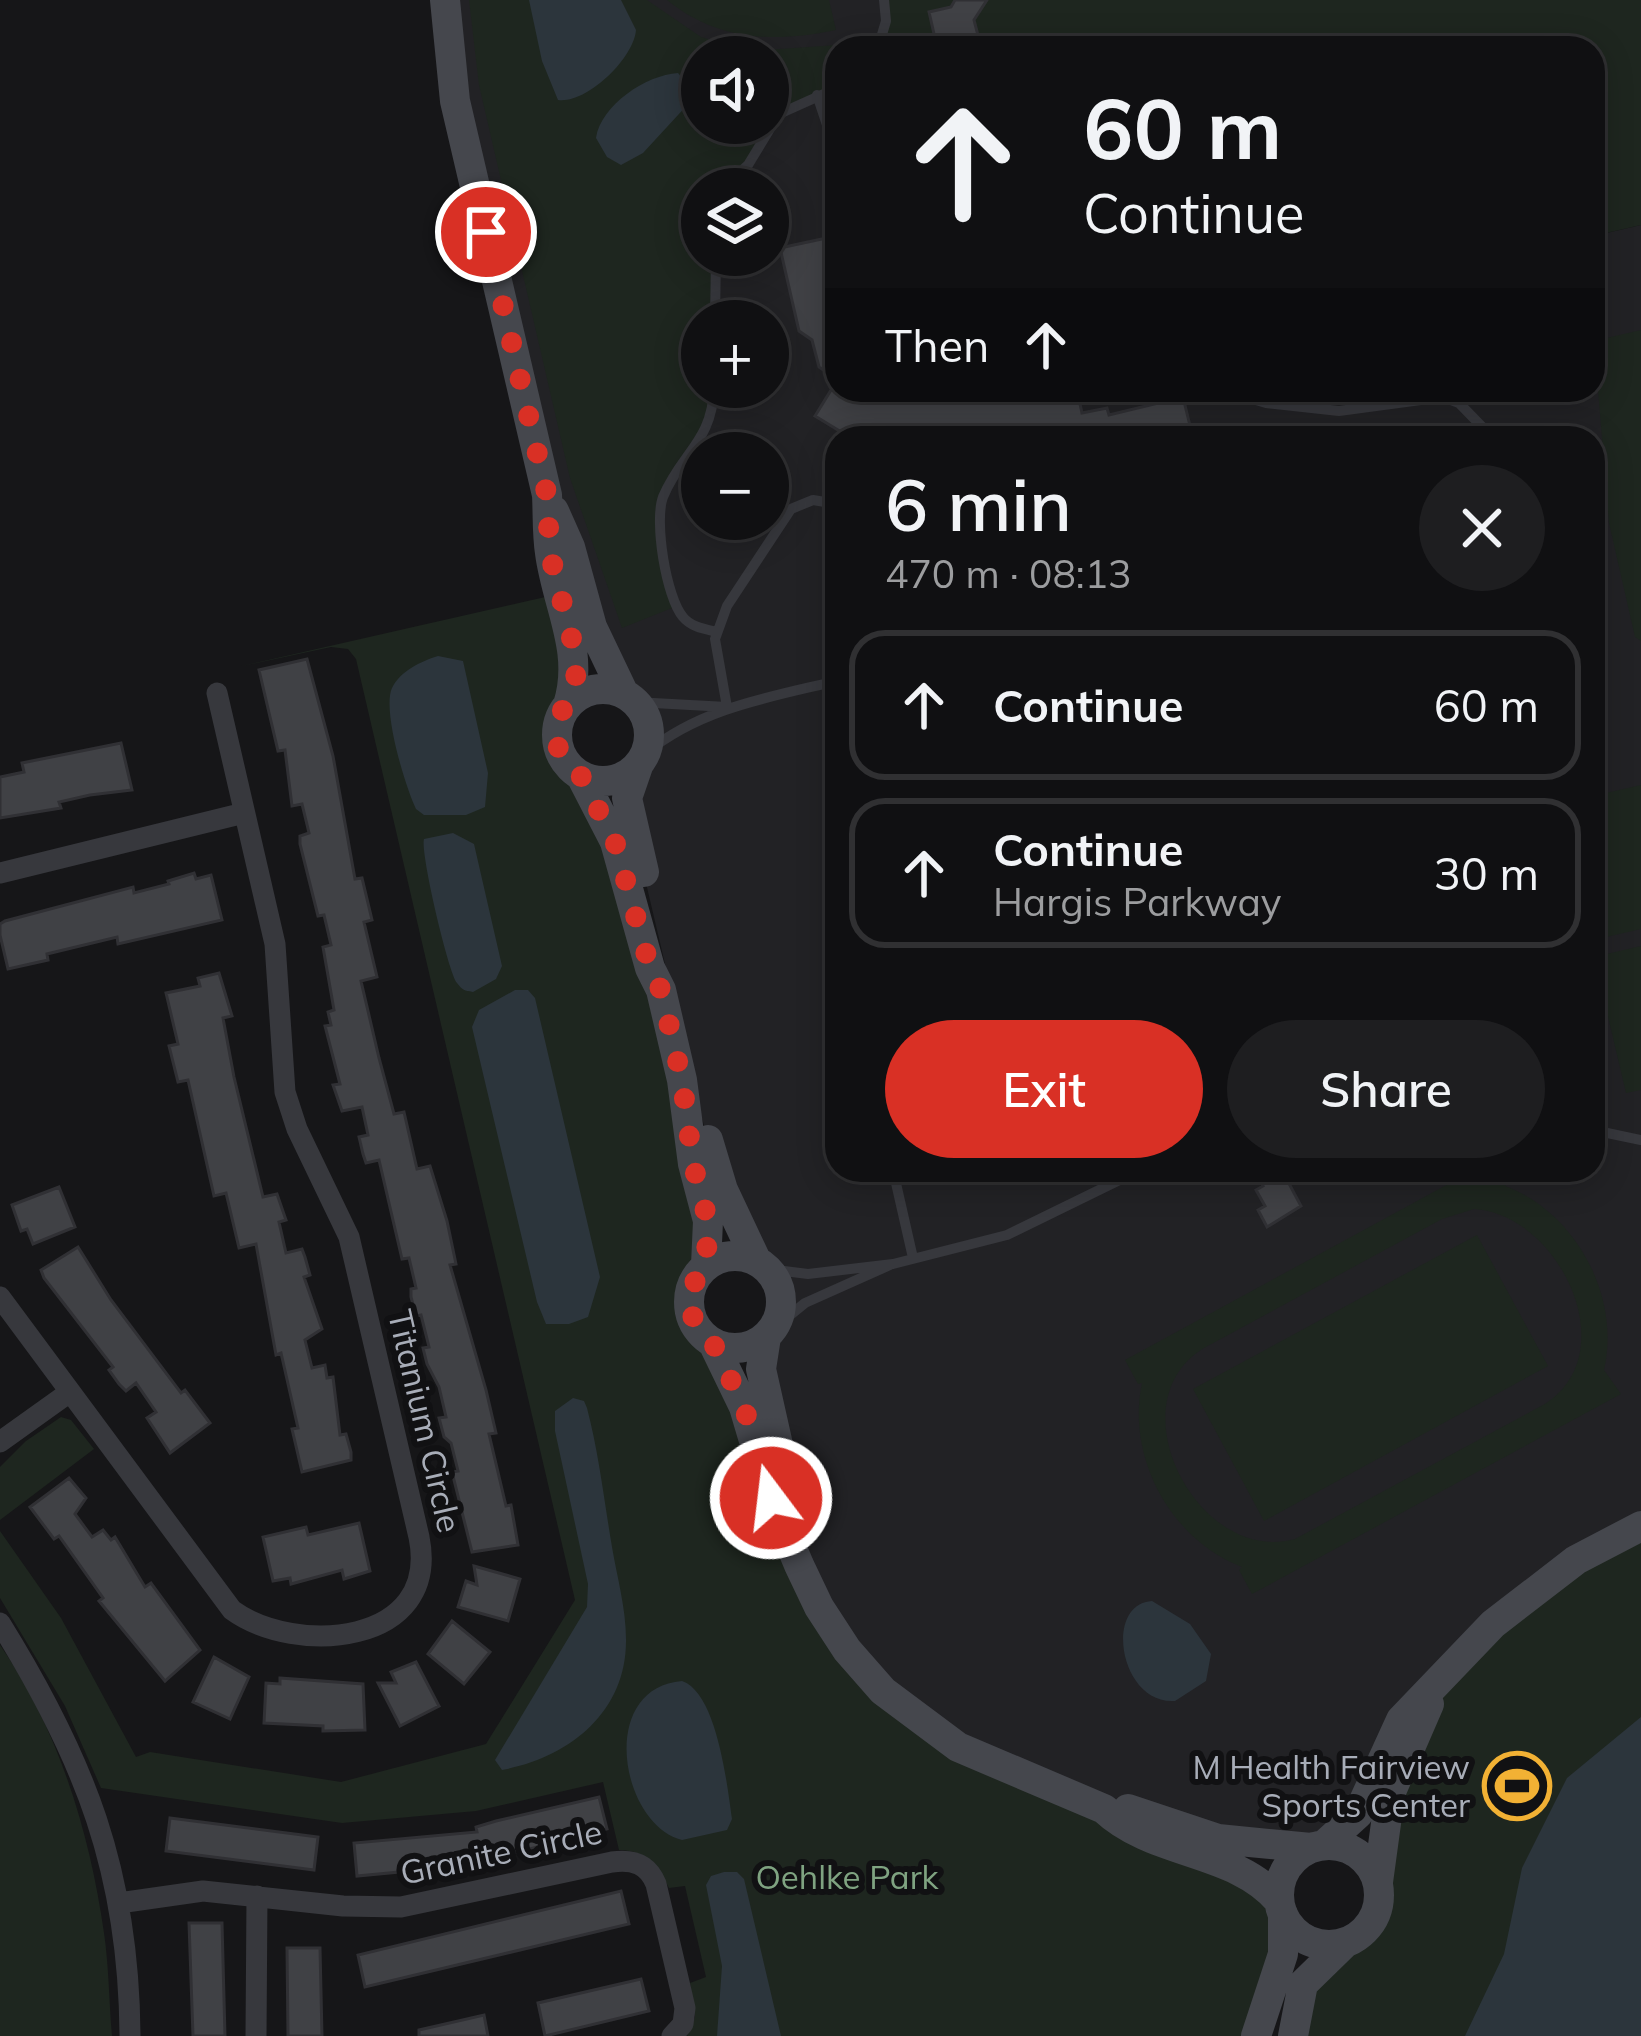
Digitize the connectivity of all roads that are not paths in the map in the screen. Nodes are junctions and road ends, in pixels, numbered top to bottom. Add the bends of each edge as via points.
1 (445, 0) edge
2 (884, 0) edge
3 (882, 36) edge
4 (825, 92) edge
5 (817, 95) junction
6 (825, 119) edge
7 (745, 168) edge
8 (1262, 402) edge
9 (1406, 402) edge
10 (1456, 402) edge
11 (711, 408) edge
12 (1481, 426) edge
13 (547, 495) junction
14 (825, 502) edge
15 (716, 632) junction
16 (825, 684) edge
17 (217, 693) dead end
18 (630, 698) junction
19 (568, 704) junction
20 (727, 706) junction
21 (642, 759) junction
22 (581, 776) junction
23 (244, 813) junction
24 (0, 873) edge
25 (661, 990) junction
26 (682, 1080) junction
27 (1605, 1132) edge
28 (1641, 1140) edge
29 (895, 1182) edge
30 (1116, 1182) edge
31 (913, 1258) junction
32 (762, 1264) junction
33 (893, 1264) junction
34 (706, 1265) junction
35 (0, 1297) edge
36 (769, 1333) junction
37 (713, 1343) junction
38 (68, 1394) junction
39 (2, 1444) edge
40 (1641, 1526) edge
41 (799, 1565) junction
42 (1, 1625) edge
43 (1437, 1682) junction
44 (1104, 1809) junction
45 (1318, 1847) junction
46 (1378, 1882) junction
47 (257, 1896) junction
48 (119, 1904) junction
49 (1281, 1908) junction
50 (1345, 1943) junction
51 (130, 2036) edge
52 (256, 2036) edge
53 (672, 2036) edge
54 (1256, 2036) edge
55 (1293, 2036) edge

1 - 13 street via 455,101
2 - 3 lane
4 - 5 lane
5 - 6 lane
5 - 7 lane via 779,113
8 - 9 lane via 1339,411
10 - 12 lane
11 - 15 lane via 709,427 668,486 658,524 680,614
13 - 18 street via 592,627
13 - 19 street via 550,554 574,648
14 - 15 lane via 785,515
15 - 20 lane
16 - 20 lane
17 - 23 street, Titanium Circle
18 - 19 street via 594,690
18 - 20 lane
18 - 21 street via 648,726
19 - 22 street via 557,744
20 - 21 lane
21 - 22 street via 611,781
21 - 25 street via 627,798 663,964
22 - 25 street via 615,842
23 - 24 street
23 - 38 street, Titanium Circle via 275,944 285,1092 353,1252 421,1547 413,1590 392,1618 356,1634 281,1632 248,1621 219,1598
25 - 26 street
26 - 32 street via 698,1104 723,1190
26 - 34 street via 708,1221
27 - 28 lane
29 - 31 lane
30 - 31 lane via 1023,1230
31 - 33 lane
32 - 33 lane via 808,1274
32 - 34 street via 730,1255
32 - 36 street via 782,1296
33 - 36 lane via 805,1303
34 - 37 street via 688,1306
35 - 38 street, Titanium Circle
36 - 37 street via 740,1348
36 - 41 street via 760,1369
37 - 41 street
38 - 39 street
40 - 43 street via 1576,1560 1493,1624
41 - 44 street via 848,1650 922,1724
42 - 48 street via 76,1759
43 - 45 street via 1402,1720 1358,1814
43 - 46 street via 1390,1794
44 - 45 street via 1248,1845
44 - 49 street via 1171,1848 1255,1876
45 - 46 street via 1360,1855
45 - 49 street via 1285,1871
46 - 50 street via 1373,1918
47 - 48 street, Granite Circle via 189,1891
47 - 52 street
47 - 53 street, Granite Circle via 401,1907 635,1862 656,1884 685,2008
48 - 51 street
49 - 50 street via 1304,1938
49 - 54 street via 1283,1954
50 - 55 street via 1303,1984

